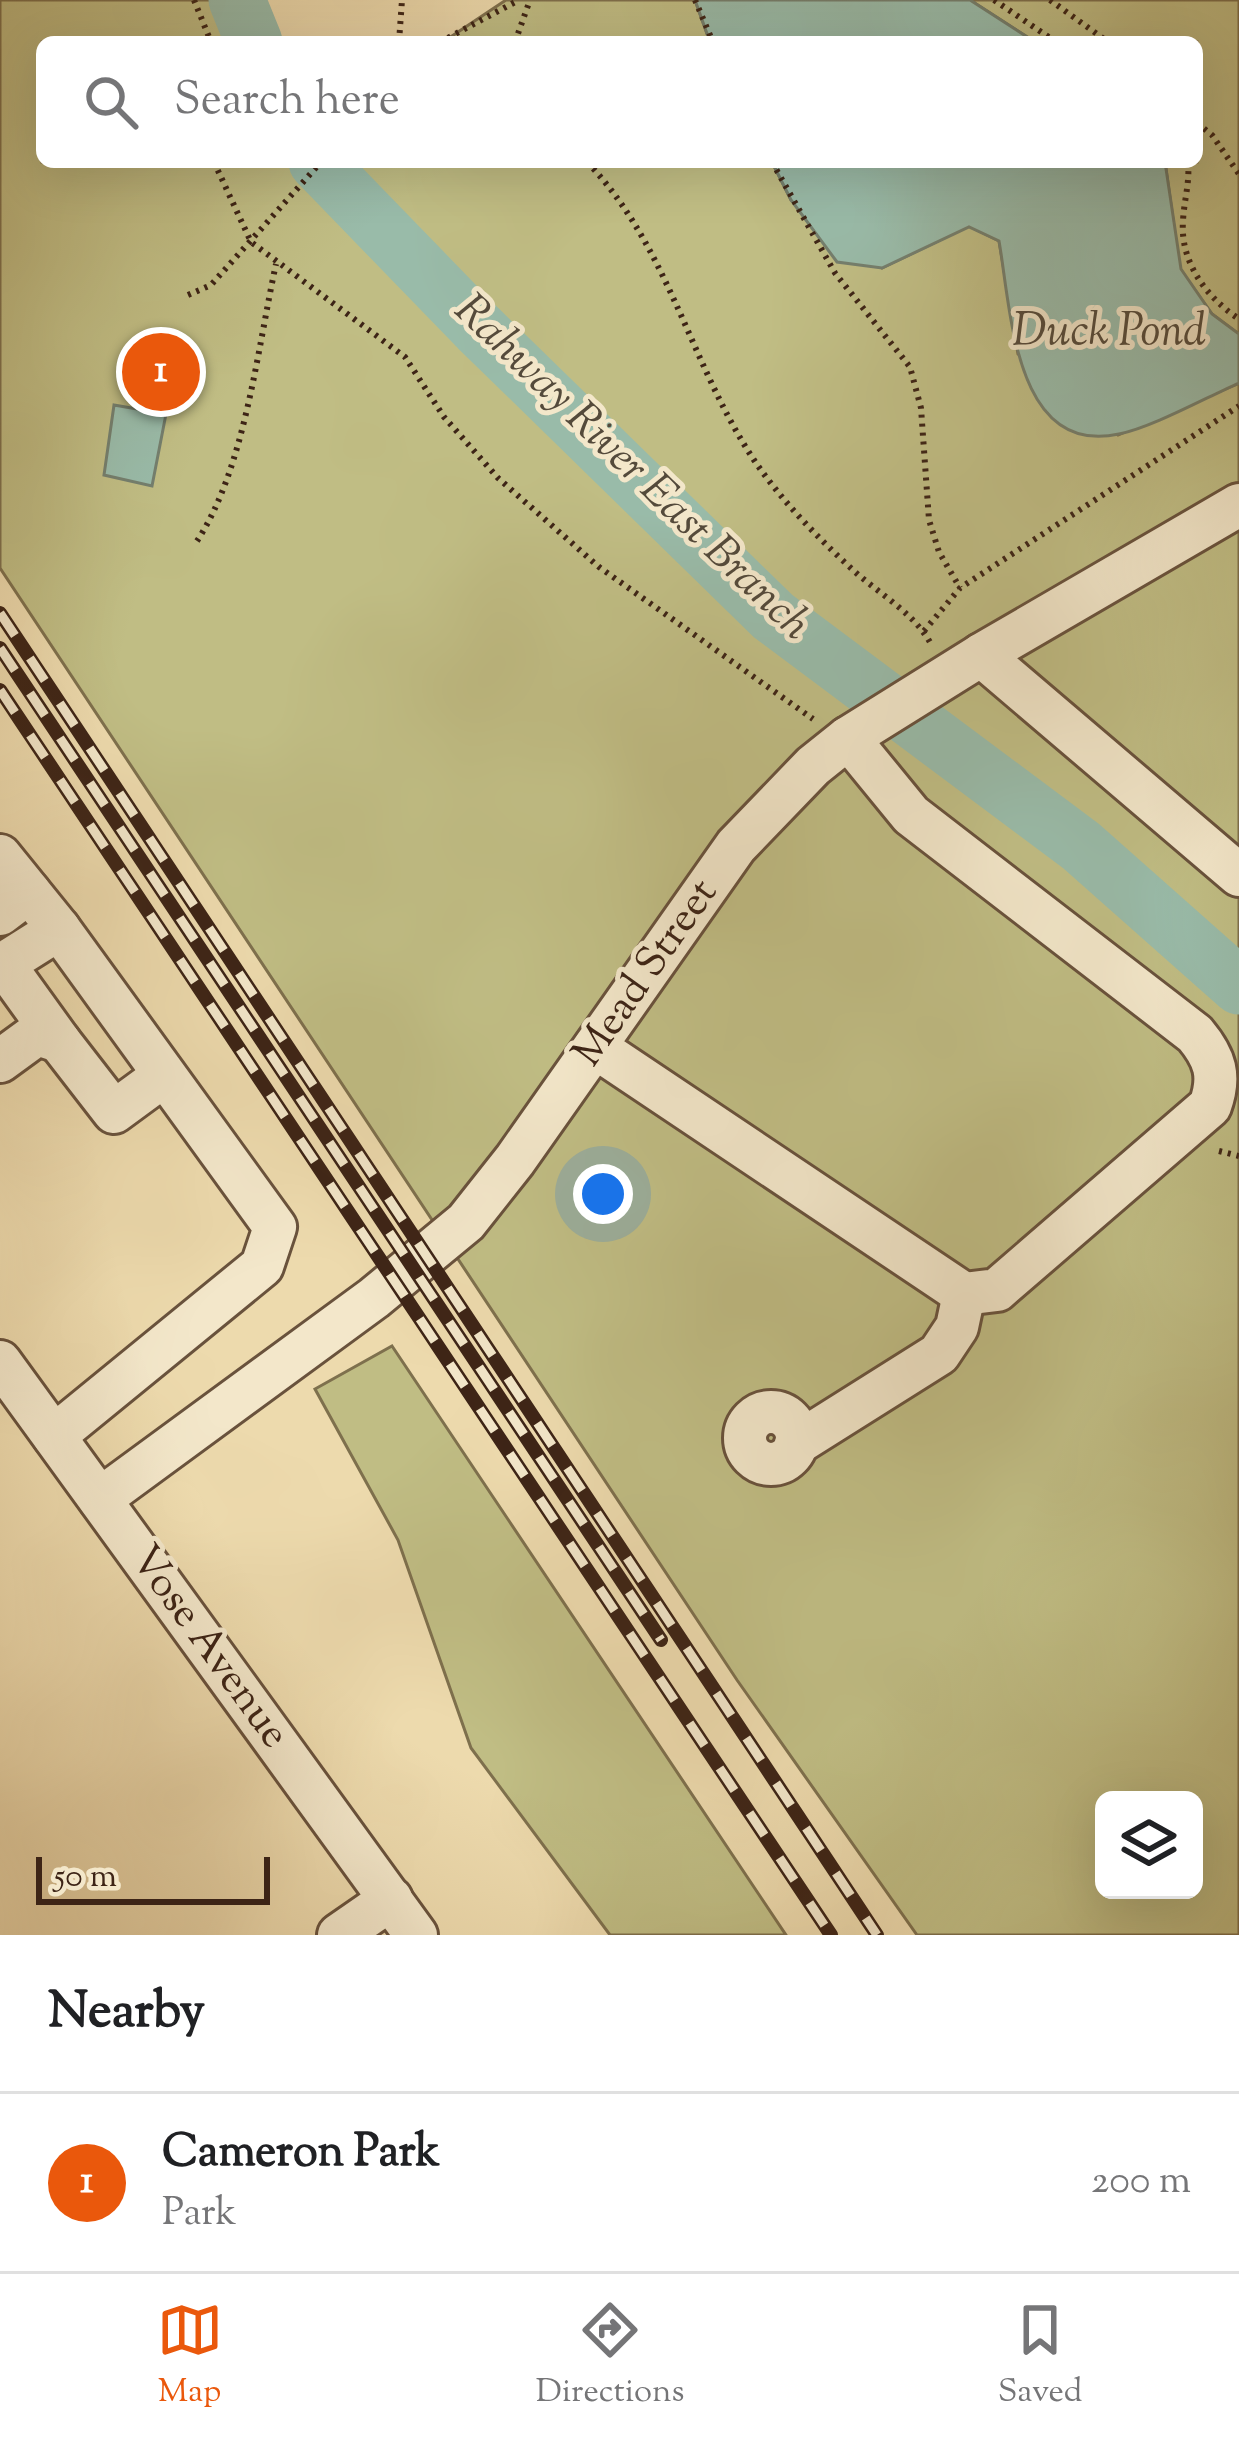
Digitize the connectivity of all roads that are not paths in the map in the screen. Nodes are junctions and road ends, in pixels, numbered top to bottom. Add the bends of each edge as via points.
1 (1239, 506) edge
2 (981, 655) junction
3 (847, 728) junction
4 (0, 856) edge
5 (1239, 875) edge
6 (14, 903) edge
7 (58, 929) junction
8 (59, 1041) junction
9 (595, 1047) junction
10 (0, 1061) edge
11 (163, 1076) junction
12 (964, 1294) junction
13 (0, 1362) edge
14 (54, 1436) junction
15 (796, 1444) dead end
16 (100, 1499) junction
17 (391, 1899) junction
18 (339, 1935) edge
19 (416, 1935) edge

1 - 2 street, Mead Street
2 - 3 street, Mead Street via 929,673
2 - 5 street
3 - 9 street, Mead Street via 736,847
3 - 12 street via 911,815 1195,1034 1216,1071 1210,1106 998,1290
4 - 6 street
6 - 7 street
7 - 8 street via 13,958 10,973
7 - 11 street
8 - 10 street via 37,1034
8 - 11 street via 114,1112
9 - 12 street
9 - 16 street, Mead Street via 466,1222
11 - 14 street via 274,1227 262,1266
12 - 15 street via 957,1328 939,1354
13 - 14 street, Vose Avenue
14 - 16 street, Vose Avenue
16 - 17 street, Vose Avenue
17 - 18 street
17 - 19 street, Vose Avenue

